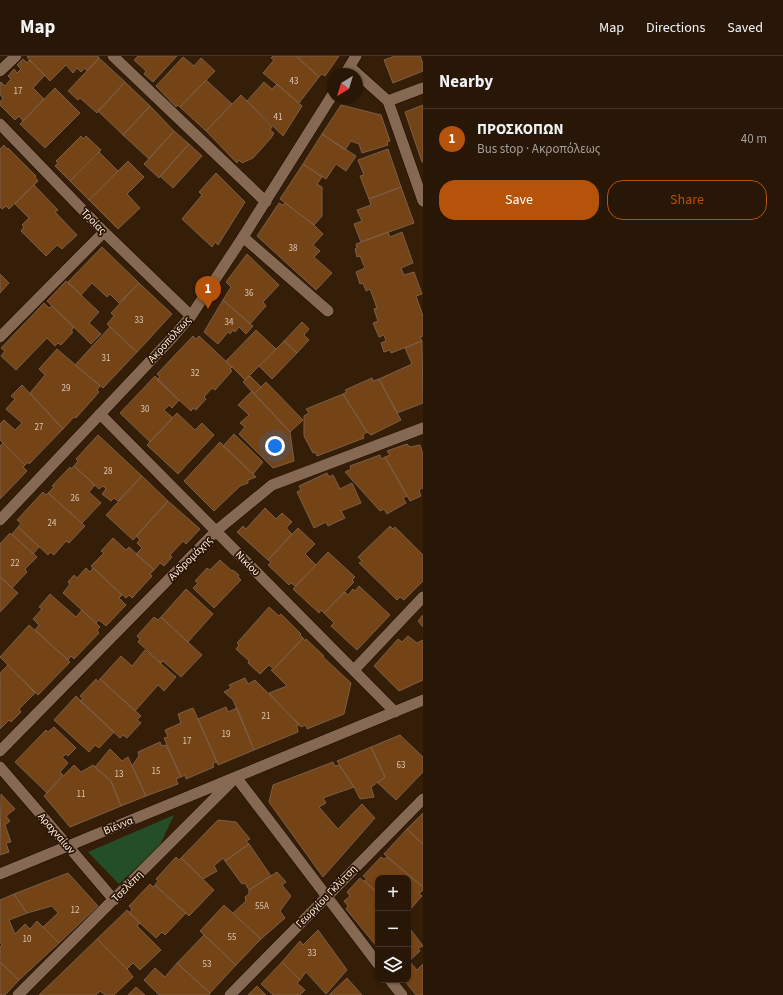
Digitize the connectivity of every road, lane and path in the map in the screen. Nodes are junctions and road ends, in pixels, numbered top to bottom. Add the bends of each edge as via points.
1 (16, 56) edge
2 (113, 56) edge
3 (356, 56) edge
4 (348, 68) edge
5 (0, 71) edge
6 (363, 82) edge
7 (423, 88) edge
8 (388, 101) junction
9 (327, 104) edge
10 (0, 124) edge
11 (423, 201) edge
12 (266, 202) junction
13 (104, 232) junction
14 (243, 237) junction
15 (328, 311) dead end
16 (190, 316) junction
17 (0, 337) edge
18 (100, 414) junction
19 (423, 428) edge
20 (0, 520) edge
21 (216, 531) junction
22 (423, 597) edge
23 (354, 670) junction
24 (423, 700) edge
25 (395, 712) junction
26 (0, 751) edge
27 (0, 767) edge
28 (236, 777) junction
29 (423, 799) edge
30 (68, 846) junction
31 (0, 874) edge
32 (326, 896) junction
33 (114, 900) junction
34 (375, 960) edge
35 (392, 983) edge
36 (18, 995) edge
37 (230, 995) edge
38 (402, 995) edge

1 - 5 street
2 - 12 street
3 - 4 street
6 - 8 street
7 - 8 street
8 - 11 street
9 - 12 street, Ακροπόλεως
10 - 13 street, Τροίας
12 - 14 street, Ακροπόλεως
13 - 16 street, Τροίας
13 - 17 street
14 - 15 street
14 - 16 street, Ακροπόλεως
16 - 18 street, Ακροπόλεως
18 - 20 street, Ακροπόλεως
18 - 21 street, Νικίου
19 - 21 street, Ανδρομάχης via 272,485
21 - 23 street, Νικίου
21 - 26 street, Ανδρομάχης
22 - 23 street
23 - 25 street, Νικίου
24 - 25 street, Βιέννα
25 - 28 street, Βιέννα
27 - 30 street, Αραχναίων
28 - 30 street, Βιέννα
28 - 32 street
28 - 33 street, Τσελέπη
29 - 32 street, Γεωργίου Γκλύτση
30 - 31 street, Βιέννα
30 - 33 street, Αραχναίων
32 - 34 street
32 - 37 street, Γεωργίου Γκλύτση
33 - 36 street, Τσελέπη
35 - 38 street

